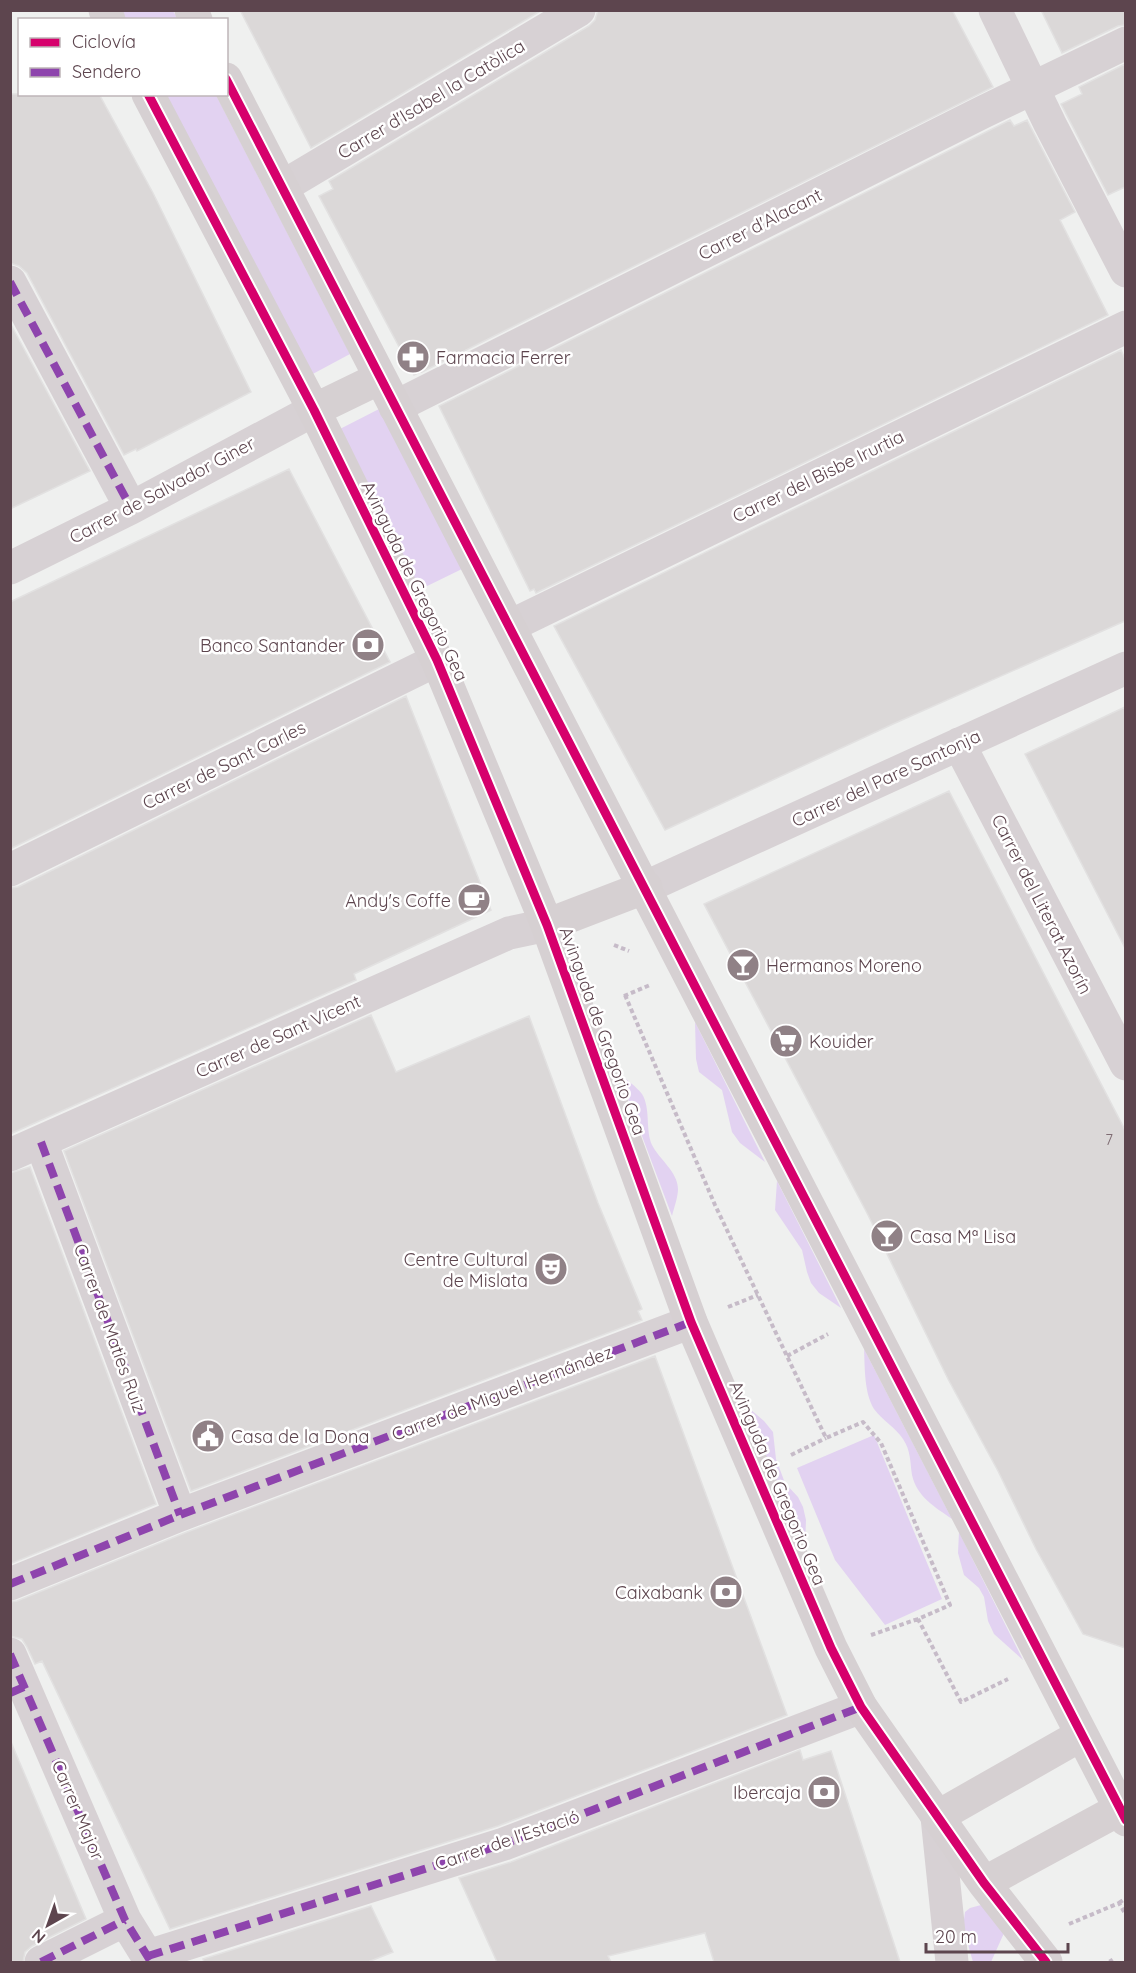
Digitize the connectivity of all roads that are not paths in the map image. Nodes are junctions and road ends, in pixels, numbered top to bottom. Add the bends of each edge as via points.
1 (579, 10) edge
2 (995, 10) edge
3 (1125, 43) edge
4 (228, 83) edge
5 (1032, 87) junction
6 (149, 96) edge
7 (282, 187) junction
8 (1125, 271) edge
9 (10, 282) edge
10 (1125, 327) edge
11 (380, 378) junction
12 (395, 407) junction
13 (314, 410) junction
14 (131, 508) junction
15 (10, 568) edge
16 (510, 626) junction
17 (437, 660) junction
18 (1125, 668) edge
19 (959, 744) junction
20 (10, 870) edge
21 (646, 887) junction
22 (547, 926) junction
23 (1125, 1064) edge
24 (41, 1142) junction
25 (10, 1155) edge
26 (691, 1322) junction
27 (180, 1515) junction
28 (10, 1584) edge
29 (10, 1654) edge
30 (17, 1690) edge
31 (861, 1707) junction
32 (1081, 1735) junction
33 (1115, 1772) edge
34 (1123, 1814) edge
35 (938, 1817) junction
36 (984, 1883) junction
37 (125, 1920) junction
38 (150, 1959) edge
39 (41, 1962) edge
40 (952, 1962) edge
41 (1046, 1962) edge

1 - 7 street, Carrer d'Isabel la Catòlica
2 - 5 street
3 - 5 street, Carrer d'Alacant
4 - 7 street
5 - 8 street
5 - 12 street, Carrer d'Alacant
6 - 13 street, Avinguda de Gregorio Gea
7 - 11 street
9 - 14 street
10 - 16 street, Carrer del Bisbe Irurtia
11 - 12 street
11 - 13 street
12 - 16 street
13 - 14 street, Carrer de Salvador Giner
13 - 17 street, Avinguda de Gregorio Gea
14 - 15 street, Carrer de Salvador Giner
16 - 21 street
17 - 20 street, Carrer de Sant Carles
17 - 22 street, Avinguda de Gregorio Gea
18 - 19 street, Carrer del Pare Santonja
19 - 21 street, Carrer del Pare Santonja
19 - 23 street, Carrer del Literat Azorín
21 - 22 street
21 - 32 street
22 - 24 street, Carrer de Sant Vicent via 509,933
22 - 26 street, Avinguda de Gregorio Gea
24 - 25 street, Carrer de Sant Vicent
24 - 27 street, Carrer de Maties Ruiz
26 - 27 street, Carrer de Miguel Hernández
26 - 31 street, Avinguda de Gregorio Gea via 831,1648
27 - 28 street, Carrer de Miguel Hernández
29 - 30 street, Carrer Major
30 - 37 street, Carrer Major
31 - 35 street, Avinguda de Gregorio Gea
31 - 38 street, Carrer de l'Estació via 504,1845
32 - 33 street
32 - 35 street
33 - 34 street
34 - 36 street
35 - 36 street, Avinguda de Gregorio Gea
35 - 40 street
36 - 41 street, Avinguda de Gregorio Gea
37 - 38 street, Carrer Major
37 - 39 street

